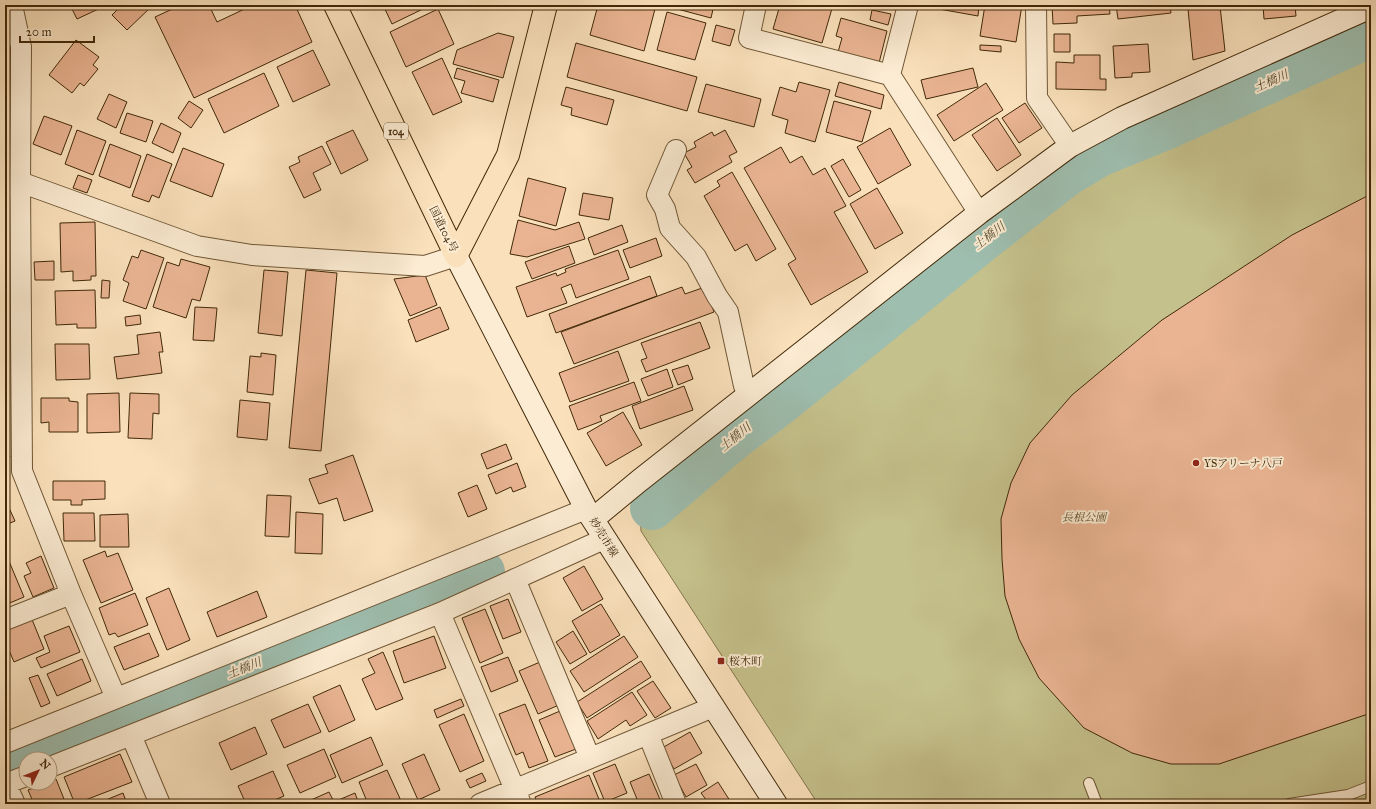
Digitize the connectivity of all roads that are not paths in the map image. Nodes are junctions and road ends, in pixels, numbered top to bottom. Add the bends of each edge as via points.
1 (12, 5) edge
2 (335, 5) edge
3 (546, 5) edge
4 (756, 5) edge
5 (908, 5) edge
6 (1036, 5) edge
7 (1371, 7) edge
8 (890, 75) junction
9 (1070, 146) junction
10 (676, 150) dead end
11 (13, 186) edge
12 (979, 213) junction
13 (456, 256) junction
14 (750, 394) junction
15 (13, 474) edge
16 (589, 514) junction
17 (604, 539) junction
18 (515, 579) junction
19 (71, 594) junction
20 (440, 613) junction
21 (5, 620) edge
22 (116, 698) junction
23 (713, 707) junction
24 (648, 734) junction
25 (131, 735) junction
26 (5, 743) edge
27 (590, 758) junction
28 (58, 764) edge
29 (18, 779) edge
30 (1089, 783) dead end
31 (6, 784) edge
32 (1371, 786) edge
33 (518, 797) edge
34 (15, 804) edge
35 (160, 804) edge
36 (480, 804) edge
37 (676, 804) edge
38 (776, 804) edge
39 (1097, 804) edge
40 (1289, 804) edge

1 - 11 street via 21,47
2 - 13 highway, 国道104号 / 104
3 - 13 highway, 国道104号 via 508,156
4 - 8 street via 748,38
5 - 8 street
6 - 9 street via 1037,98
7 - 9 street via 1122,118
8 - 12 street
9 - 12 street
10 - 14 street via 657,195 665,209 670,228 696,257 728,312 744,386
11 - 13 street via 197,246 252,255 425,266
11 - 15 street
12 - 14 street
13 - 16 street, 妙売市線
14 - 16 street via 639,481
15 - 19 street
16 - 17 street, 妙売市線
16 - 22 street
17 - 18 street
17 - 23 street, 妙売市線
18 - 20 street
18 - 27 street
19 - 21 street
19 - 22 street
20 - 25 street
20 - 33 street
22 - 26 street
23 - 24 street
23 - 38 street, 妙売市線
24 - 27 street
24 - 37 street
25 - 28 street
25 - 35 street
27 - 33 street
29 - 31 street
30 - 39 lane
31 - 34 street
32 - 40 lane via 1348,795
33 - 36 street

